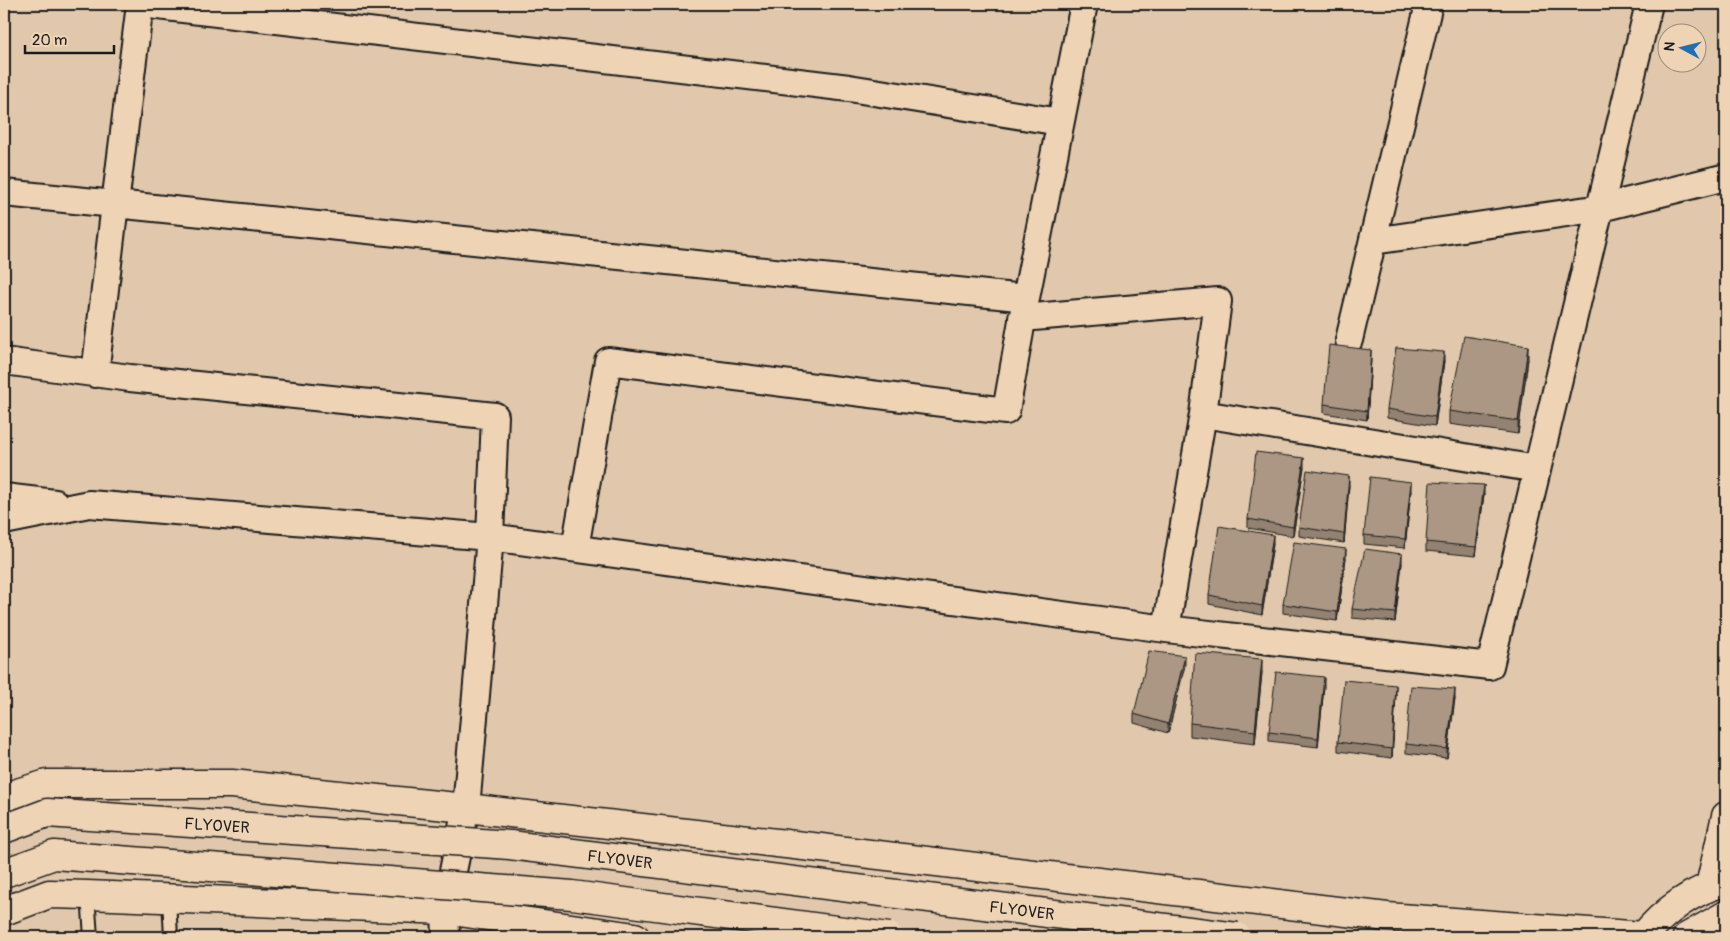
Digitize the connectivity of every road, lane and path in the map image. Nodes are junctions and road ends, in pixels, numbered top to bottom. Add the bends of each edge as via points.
1 (140, 4) edge
2 (1084, 4) edge
3 (1429, 4) edge
4 (1649, 4) edge
5 (1060, 122) junction
6 (1726, 177) edge
7 (4, 193) edge
8 (115, 204) junction
9 (1601, 208) junction
10 (1373, 241) junction
11 (1024, 308) junction
12 (1349, 340) dead end
13 (4, 361) edge
14 (95, 374) junction
15 (1203, 414) junction
16 (1537, 469) junction
17 (4, 497) edge
18 (75, 506) junction
19 (4, 521) edge
20 (490, 537) junction
21 (575, 548) junction
22 (1166, 629) junction
23 (4, 797) edge
24 (466, 808) junction
25 (1726, 816) edge
26 (4, 829) edge
27 (4, 873) edge
28 (88, 895) junction
29 (169, 899) junction
30 (1722, 901) edge
31 (445, 910) junction
32 (4, 911) edge
33 (1644, 936) edge
34 (91, 937) edge
35 (171, 937) edge
36 (446, 937) edge
37 (635, 937) edge
38 (889, 937) edge
39 (1237, 937) edge
40 (1687, 937) edge

1 - 5 street via 849,88
1 - 8 street
2 - 5 street
3 - 10 street
4 - 9 street
5 - 11 street
6 - 9 street
7 - 8 street
8 - 11 street
8 - 14 street
9 - 10 street
9 - 16 street
10 - 12 street
11 - 15 street via 1218,301
11 - 21 street via 1006,411 608,360
13 - 14 street
14 - 20 street via 495,416
15 - 16 street
15 - 22 street
16 - 22 street via 1490,666
17 - 18 street
18 - 19 street
18 - 20 street via 88,504
20 - 21 street
20 - 24 street
21 - 22 street
23 - 24 main road via 47,784 232,784
24 - 31 street
24 - 33 main road via 1387,917
25 - 30 main road
26 - 39 main road, FLYOVER, bridge via 47,813 510,845
27 - 38 main road, bridge via 54,855 572,894
28 - 29 main road
28 - 32 main road via 49,894
28 - 34 lane
29 - 31 main road
29 - 35 lane
30 - 33 main road via 1674,906
30 - 40 main road
31 - 36 street
31 - 37 main road

